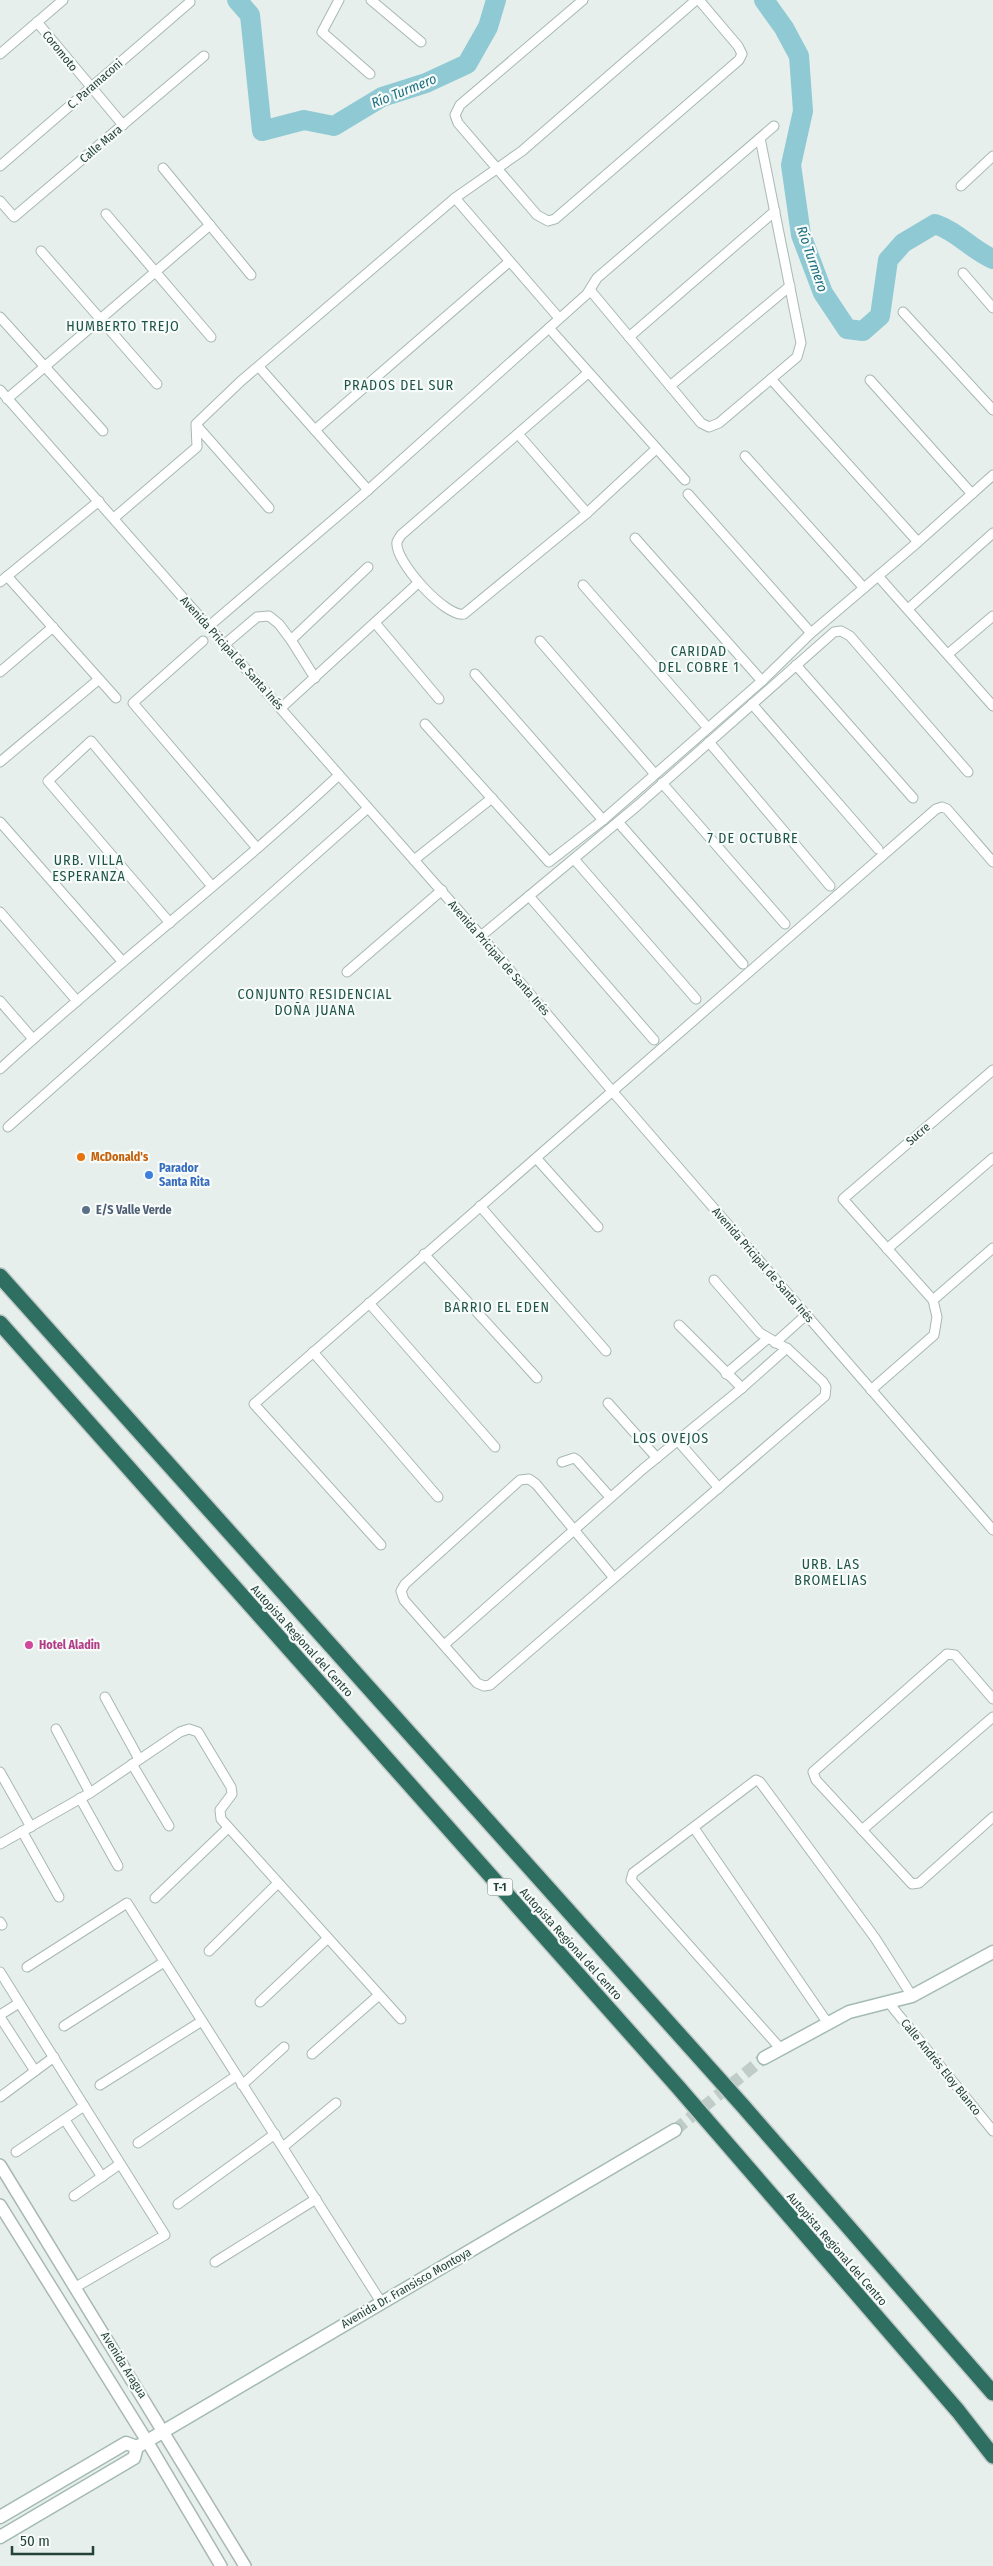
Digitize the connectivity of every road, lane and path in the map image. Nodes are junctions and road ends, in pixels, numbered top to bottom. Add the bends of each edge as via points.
1 (63, 0) edge
2 (339, 0) edge
3 (371, 0) edge
4 (583, 0) edge
5 (696, 0) edge
6 (699, 0) edge
7 (190, 2) dead end
8 (37, 22) junction
9 (421, 42) dead end
10 (0, 54) edge
11 (204, 56) dead end
12 (370, 74) dead end
13 (91, 88) junction
14 (123, 125) junction
15 (774, 126) dead end
16 (760, 138) junction
17 (993, 156) edge
18 (0, 166) edge
19 (497, 166) junction
20 (163, 168) dead end
21 (960, 186) dead end
22 (455, 198) junction
23 (0, 201) edge
24 (775, 211) junction
25 (106, 214) dead end
26 (210, 225) junction
27 (41, 251) dead end
28 (509, 262) junction
29 (156, 271) junction
30 (964, 273) dead end
31 (251, 275) dead end
32 (790, 286) junction
33 (590, 290) junction
34 (993, 308) edge
35 (903, 312) dead end
36 (0, 317) edge
37 (559, 318) junction
38 (100, 320) junction
39 (549, 328) junction
40 (629, 336) junction
41 (211, 337) dead end
42 (44, 367) junction
43 (259, 367) junction
44 (588, 373) junction
45 (772, 379) junction
46 (870, 380) dead end
47 (157, 384) dead end
48 (670, 386) junction
49 (0, 390) edge
50 (8, 399) junction
51 (993, 410) edge
52 (196, 424) junction
53 (315, 430) junction
54 (103, 431) dead end
55 (518, 434) junction
56 (656, 449) junction
57 (745, 456) dead end
58 (993, 475) edge
59 (685, 480) dead end
60 (368, 490) junction
61 (688, 494) dead end
62 (972, 494) junction
63 (99, 501) junction
64 (269, 508) dead end
65 (587, 513) junction
66 (114, 518) junction
67 (993, 533) edge
68 (635, 538) dead end
69 (918, 542) junction
70 (368, 567) dead end
71 (878, 576) junction
72 (4, 579) edge
73 (418, 583) junction
74 (582, 585) dead end
75 (864, 588) junction
76 (908, 608) junction
77 (993, 616) edge
78 (376, 624) junction
79 (53, 627) junction
80 (208, 627) junction
81 (811, 633) junction
82 (291, 640) junction
83 (203, 641) dead end
84 (540, 641) dead end
85 (224, 645) junction
86 (948, 654) junction
87 (796, 665) junction
88 (0, 672) edge
89 (475, 674) dead end
90 (315, 678) junction
91 (98, 680) junction
92 (762, 681) junction
93 (116, 698) dead end
94 (439, 699) dead end
95 (752, 704) junction
96 (993, 706) edge
97 (281, 708) junction
98 (425, 724) dead end
99 (708, 728) junction
100 (709, 742) junction
101 (0, 762) edge
102 (968, 772) dead end
103 (654, 773) junction
104 (339, 775) junction
105 (662, 783) junction
106 (492, 798) junction
107 (913, 798) dead end
108 (368, 808) junction
109 (603, 820) junction
110 (0, 822) edge
111 (618, 822) junction
112 (257, 848) junction
113 (878, 849) dead end
114 (574, 859) junction
115 (414, 860) junction
116 (993, 862) edge
117 (212, 885) junction
118 (830, 886) dead end
119 (442, 890) junction
120 (529, 896) junction
121 (0, 912) edge
122 (170, 923) junction
123 (785, 924) dead end
124 (481, 936) junction
125 (122, 961) junction
126 (743, 964) dead end
127 (347, 972) dead end
128 (696, 999) dead end
129 (0, 1001) edge
130 (77, 1001) junction
131 (33, 1039) junction
132 (654, 1040) dead end
133 (0, 1070) edge
134 (993, 1070) edge
135 (613, 1092) junction
136 (8, 1127) dead end
137 (993, 1158) edge
138 (537, 1159) junction
139 (480, 1206) junction
140 (598, 1226) dead end
141 (993, 1248) edge
142 (887, 1249) junction
143 (424, 1254) junction
144 (0, 1276) edge
145 (714, 1280) dead end
146 (933, 1300) junction
147 (369, 1303) junction
148 (806, 1315) junction
149 (0, 1323) edge
150 (679, 1325) dead end
151 (771, 1341) junction
152 (787, 1348) junction
153 (606, 1351) dead end
154 (313, 1352) junction
155 (726, 1374) junction
156 (536, 1378) dead end
157 (742, 1388) junction
158 (871, 1390) junction
159 (608, 1403) dead end
160 (678, 1441) junction
161 (495, 1447) dead end
162 (657, 1458) junction
163 (562, 1462) dead end
164 (719, 1488) junction
165 (438, 1497) dead end
166 (610, 1497) junction
167 (573, 1530) junction
168 (993, 1530) edge
169 (381, 1545) dead end
170 (614, 1578) junction
171 (444, 1645) junction
172 (106, 1697) dead end
173 (993, 1699) edge
174 (993, 1717) edge
175 (56, 1729) dead end
176 (135, 1761) junction
177 (0, 1772) edge
178 (90, 1793) junction
179 (80, 1798) junction
180 (993, 1817) edge
181 (169, 1826) dead end
182 (228, 1828) junction
183 (694, 1828) junction
184 (26, 1829) junction
185 (862, 1830) junction
186 (0, 1844) edge
187 (118, 1866) dead end
188 (278, 1883) junction
189 (59, 1897) dead end
190 (155, 1898) dead end
191 (328, 1938) junction
192 (209, 1951) dead end
193 (993, 1952) edge
194 (164, 1962) junction
195 (27, 1967) dead end
196 (0, 1972) edge
197 (380, 1995) junction
198 (912, 1996) junction
199 (260, 2002) dead end
200 (19, 2003) junction
201 (889, 2003) junction
202 (0, 2016) edge
203 (401, 2019) dead end
204 (202, 2021) junction
205 (827, 2022) junction
206 (64, 2026) dead end
207 (284, 2047) dead end
208 (780, 2048) junction
209 (312, 2054) dead end
210 (54, 2057) junction
211 (764, 2058) tunnel mouth
212 (35, 2071) junction
213 (236, 2076) junction
214 (100, 2085) dead end
215 (242, 2085) junction
216 (0, 2098) edge
217 (336, 2103) dead end
218 (84, 2106) junction
219 (65, 2120) junction
220 (675, 2130) tunnel mouth
221 (993, 2131) edge
222 (275, 2134) junction
223 (138, 2143) dead end
224 (283, 2147) junction
225 (16, 2152) dead end
226 (120, 2164) junction
227 (0, 2166) edge
228 (102, 2177) junction
229 (74, 2196) dead end
230 (316, 2199) junction
231 (178, 2204) dead end
232 (0, 2205) edge
233 (215, 2262) dead end
234 (76, 2287) junction
235 (381, 2302) junction
236 (993, 2393) edge
237 (165, 2431) junction
238 (142, 2444) junction
239 (993, 2456) edge
240 (0, 2517) edge
241 (0, 2537) edge
242 (221, 2566) edge
243 (246, 2566) edge

1 - 8 street
2 - 12 street via 322,32
3 - 9 street
4 - 19 street via 457,110 458,123
5 - 19 street via 522,150
6 - 19 street via 738,46 742,54 739,60 554,219 548,221 536,215
7 - 13 street, C. Paramaconi
8 - 10 street
8 - 13 street, Coromoto
11 - 14 street, Calle Mara
13 - 14 street, Coromoto
13 - 18 street, C. Paramaconi
14 - 23 street, Calle Mara via 14,217
15 - 16 street
16 - 24 street
16 - 33 street via 597,278
17 - 21 street
19 - 22 street
20 - 26 street
22 - 28 street
22 - 43 street
24 - 32 street
24 - 40 street
25 - 29 street
26 - 29 street
26 - 31 street
27 - 38 street
28 - 37 street
28 - 53 street
29 - 38 street
29 - 41 street
30 - 34 street
32 - 45 street via 801,343 797,357
32 - 48 street
33 - 37 street
33 - 40 street
35 - 51 street
36 - 42 street
37 - 39 street
38 - 42 street
38 - 47 street
39 - 44 street
39 - 60 street
40 - 48 street
42 - 50 street
42 - 54 street
43 - 52 street
43 - 53 street
44 - 55 street
44 - 56 street
45 - 48 street via 719,423 709,427 701,423
45 - 69 street
46 - 62 street
49 - 50 street, Avenida Pricipal de Santa Inés
50 - 63 street, Avenida Pricipal de Santa Inés
52 - 64 street
52 - 66 street via 197,447
53 - 60 street
55 - 65 street
55 - 73 street via 401,535 397,542 399,550
56 - 59 street
56 - 65 street
57 - 75 street
58 - 62 street
60 - 80 street
61 - 81 street
62 - 69 street
63 - 66 street, Avenida Pricipal de Santa Inés
63 - 72 street
65 - 73 street via 464,614 453,614
66 - 80 street, Avenida Pricipal de Santa Inés
67 - 76 street
68 - 92 street
69 - 71 street
70 - 82 street
71 - 75 street
71 - 76 street
72 - 79 street
73 - 78 street
74 - 99 street
75 - 81 street
76 - 86 street
77 - 86 street
78 - 90 street
78 - 94 street
79 - 88 street
79 - 91 street
80 - 85 street, Avenida Pricipal de Santa Inés
81 - 92 street
82 - 85 street via 280,624 269,616 257,617
82 - 90 street
83 - 112 street via 134,703
84 - 103 street
85 - 97 street, Avenida Pricipal de Santa Inés
86 - 96 street
87 - 95 street
87 - 102 street via 831,634 844,632
87 - 107 street
89 - 109 street
90 - 97 street
91 - 93 street
91 - 101 street
92 - 99 street
95 - 100 street
95 - 113 street
97 - 104 street, Avenida Pricipal de Santa Inés
98 - 106 street
99 - 103 street
100 - 105 street
100 - 118 street
103 - 109 street
104 - 108 street, Avenida Pricipal de Santa Inés
104 - 112 street
105 - 111 street
105 - 123 street
106 - 109 street via 549,862
106 - 115 street
108 - 115 street, Avenida Pricipal de Santa Inés
108 - 136 street
110 - 125 street
111 - 114 street
111 - 126 street
112 - 117 street
114 - 120 street
114 - 128 street
115 - 119 street, Avenida Pricipal de Santa Inés
116 - 135 street via 947,809 936,810
117 - 122 street
117 - 122 street via 91,741 48,781
119 - 124 street, Avenida Pricipal de Santa Inés
119 - 127 street
120 - 124 street
120 - 132 street
121 - 130 street
122 - 125 street
124 - 135 street, Avenida Pricipal de Santa Inés
125 - 130 street
129 - 131 street
130 - 131 street
131 - 133 street
134 - 142 street, Sucre via 843,1199
135 - 138 street
135 - 148 street, Avenida Pricipal de Santa Inés
137 - 142 street
138 - 139 street
138 - 140 street
139 - 143 street
139 - 153 street
141 - 146 street
142 - 146 street
143 - 147 street
143 - 156 street
144 - 236 highway, Autopista Regional del Centro via 743,2106
145 - 151 street
146 - 158 street via 937,1317 934,1335
147 - 154 street
147 - 161 street
148 - 151 street
148 - 158 street, Avenida Pricipal de Santa Inés
149 - 239 highway, Autopista Regional del Centro / T-1 via 678,2087
150 - 155 street
151 - 152 street
151 - 155 street
152 - 157 street
152 - 164 street via 823,1382 826,1394
154 - 165 street
154 - 169 street via 254,1404
155 - 157 street
157 - 160 street
158 - 168 street, Avenida Pricipal de Santa Inés
159 - 162 street
160 - 162 street
160 - 164 street
162 - 166 street
163 - 166 street via 578,1460
164 - 170 street
166 - 167 street
167 - 170 street
167 - 171 street
167 - 171 street via 536,1484 529,1479 520,1480 401,1591 404,1600
170 - 171 street via 490,1685 477,1683
172 - 176 street
173 - 185 street via 955,1655 947,1654 813,1772 816,1780
174 - 185 street
175 - 178 street
176 - 178 street
176 - 181 street
176 - 182 street via 180,1732 189,1729 198,1732 231,1787 232,1794 220,1810 221,1819
177 - 184 street
178 - 179 street
179 - 184 street
179 - 187 street
180 - 185 street via 919,1883 912,1884
182 - 188 street
182 - 190 street
183 - 198 street via 751,1782 760,1782 875,1938
183 - 205 street
183 - 208 street via 633,1874 632,1880
184 - 186 street
184 - 189 street
188 - 191 street
188 - 192 street
191 - 197 street
191 - 199 street
193 - 198 main road
194 - 195 street via 127,1903
194 - 204 street
194 - 206 street
196 - 200 street
197 - 203 street
197 - 209 street
198 - 201 main road
200 - 202 street
200 - 210 street
201 - 205 main road via 849,2012
201 - 221 street, Calle Andrés Eloy Blanco
202 - 212 street
204 - 213 street
204 - 214 street
205 - 208 main road
207 - 215 street
208 - 211 main road
210 - 212 street
210 - 218 street
212 - 216 street
213 - 215 street
213 - 223 street
215 - 222 street
217 - 224 street
218 - 219 street
218 - 226 street
219 - 225 street
219 - 228 street
220 - 235 main road, Avenida Dr. Fransisco Montoya
222 - 224 street
222 - 231 street
224 - 230 street
226 - 228 street
226 - 234 street via 165,2235
227 - 234 street, Avenida Aragua
228 - 229 street
230 - 233 street
230 - 235 street
232 - 238 street, Avenida Aragua
234 - 237 street, Avenida Aragua
235 - 237 main road, Avenida Dr. Fransisco Montoya
237 - 238 main road, Avenida Dr. Fransisco Montoya
237 - 243 street, Avenida Aragua
238 - 240 main road, Avenida Dr. Fransisco Montoya via 126,2443
238 - 241 main road, Avenida Dr. Fransisco Montoya via 134,2458
238 - 242 street, Avenida Aragua

